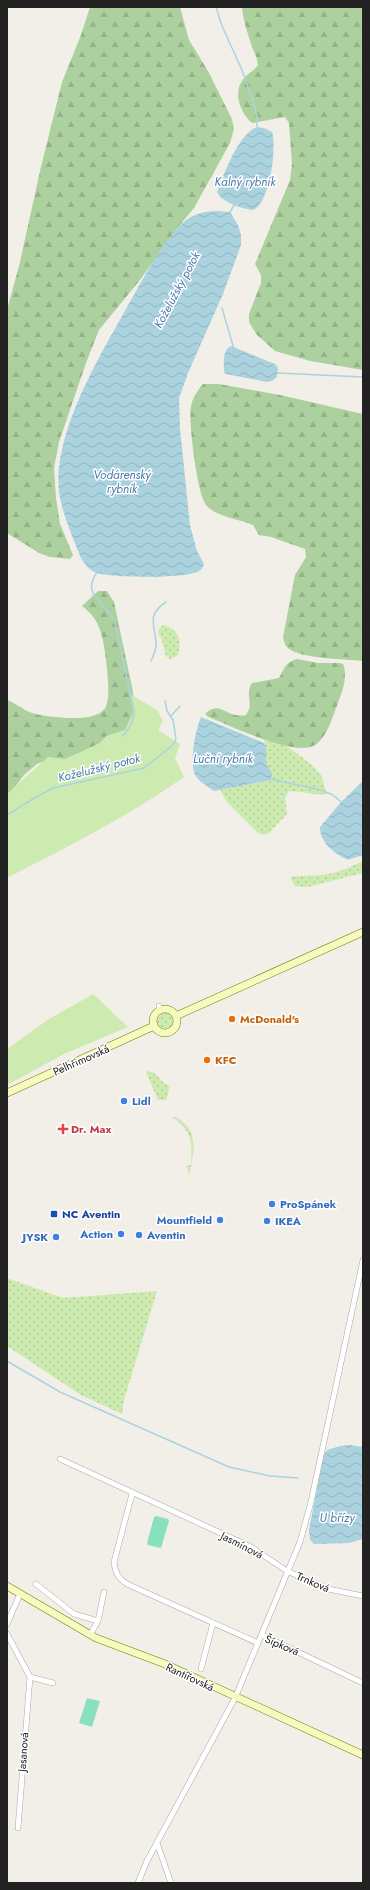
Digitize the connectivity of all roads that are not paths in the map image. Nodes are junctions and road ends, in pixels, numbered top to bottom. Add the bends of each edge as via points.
1 (363, 932) edge
2 (176, 1016) junction
3 (154, 1026) junction
4 (7, 1093) edge
5 (363, 1260) edge
6 (60, 1459) dead end
7 (132, 1494) junction
8 (288, 1571) junction
9 (36, 1584) dead end
10 (7, 1586) edge
11 (104, 1592) dead end
12 (20, 1594) junction
13 (363, 1596) edge
14 (98, 1621) junction
15 (213, 1623) junction
16 (7, 1624) edge
17 (7, 1634) edge
18 (90, 1635) junction
19 (262, 1635) junction
20 (258, 1643) junction
21 (201, 1669) dead end
22 (30, 1677) junction
23 (53, 1683) dead end
24 (363, 1683) edge
25 (235, 1698) junction
26 (363, 1756) edge
27 (18, 1828) dead end
28 (157, 1843) junction
29 (138, 1883) edge
30 (171, 1883) edge

1 - 2 main road
2 - 3 main road via 176,1026 171,1032 162,1033
2 - 3 main road via 169,1010 160,1008 154,1017
3 - 4 main road, Pelhřimovská
5 - 8 street via 305,1527
6 - 7 street, Jasmínová
7 - 8 street, Jasmínová via 251,1547
7 - 15 street via 114,1562 117,1576 126,1584
8 - 13 street, Trnková via 328,1589
8 - 19 street
9 - 14 street via 74,1614
10 - 12 main road, Rantířovská
11 - 14 street
12 - 16 street
12 - 18 main road, Rantířovská
14 - 18 street
15 - 20 street
15 - 21 street
17 - 22 street
18 - 25 main road, Rantířovská via 165,1664
19 - 20 street, Šípková
19 - 24 street, Šípková
20 - 25 street, Šípková
22 - 23 street
22 - 27 street, Jasanová
25 - 26 main road, Rantířovská
25 - 28 street, Šípková
28 - 29 street, Šípková
28 - 30 street

